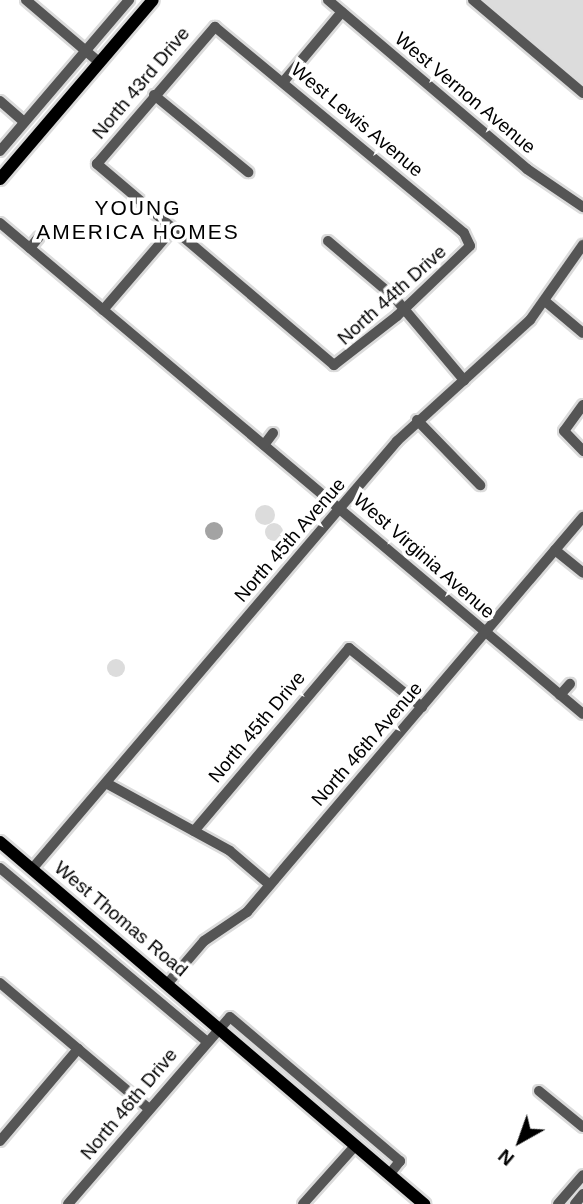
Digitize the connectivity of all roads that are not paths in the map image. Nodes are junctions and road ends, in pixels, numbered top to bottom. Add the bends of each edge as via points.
1 (26, 0) edge
2 (129, 0) edge
3 (153, 0) edge
4 (328, 0) edge
5 (473, 0) edge
6 (342, 12) junction
7 (215, 27) joint
8 (86, 50) junction
9 (100, 62) junction
10 (284, 80) junction
11 (583, 93) edge
12 (154, 94) junction
13 (0, 101) edge
14 (24, 122) junction
15 (0, 150) edge
16 (248, 172) dead end
17 (0, 179) edge
18 (583, 207) edge
19 (0, 223) edge
20 (171, 231) junction
21 (39, 237) dead end
22 (328, 241) dead end
23 (583, 244) edge
24 (470, 246) joint
25 (30, 248) junction
26 (546, 302) junction
27 (405, 309) junction
28 (103, 310) junction
29 (583, 333) edge
30 (188, 364) dead end
31 (180, 374) junction
32 (464, 380) junction
33 (583, 405) edge
34 (417, 420) junction
35 (273, 433) dead end
36 (264, 444) junction
37 (583, 451) edge
38 (480, 485) dead end
39 (341, 509) junction
40 (583, 517) edge
41 (555, 550) junction
42 (583, 573) edge
43 (486, 633) junction
44 (570, 684) dead end
45 (560, 695) junction
46 (422, 706) junction
47 (583, 714) edge
48 (106, 783) junction
49 (194, 831) junction
50 (0, 842) edge
51 (0, 868) edge
52 (32, 869) junction
53 (270, 885) junction
54 (0, 983) edge
55 (168, 983) junction
56 (217, 1026) junction
57 (205, 1040) junction
58 (78, 1049) junction
59 (539, 1091) dead end
60 (149, 1109) junction
61 (583, 1127) edge
62 (0, 1141) edge
63 (355, 1146) junction
64 (389, 1175) junction
65 (583, 1175) edge
66 (583, 1194) edge
67 (68, 1204) edge
68 (303, 1204) edge
69 (424, 1204) edge
70 (558, 1204) edge
71 (575, 1204) edge

1 - 8 street
2 - 8 street
3 - 9 main road
4 - 6 street, West Vernon Avenue
5 - 11 street
6 - 10 street
6 - 18 street, West Vernon Avenue via 527,169
7 - 10 street, West Lewis Avenue
7 - 12 street, North 43rd Drive
8 - 9 street
8 - 14 street
9 - 17 main road
10 - 24 street, West Lewis Avenue via 464,233
12 - 16 street
12 - 20 street, North 43rd Drive via 97,164
13 - 14 street
14 - 15 street
19 - 25 street, West Virginia Avenue
20 - 27 street, North 44th Drive via 334,365
20 - 28 street
21 - 25 street
22 - 27 street
23 - 26 street, North 45th Avenue
24 - 27 street, North 44th Drive
25 - 28 street, West Virginia Avenue
26 - 29 street
26 - 32 street, North 45th Avenue
27 - 32 street
28 - 31 street, West Virginia Avenue
30 - 31 street
31 - 36 street, West Virginia Avenue
32 - 34 street, North 45th Avenue
33 - 37 street via 564,431
34 - 38 street
34 - 39 street, North 45th Avenue
35 - 36 street
36 - 39 street, West Virginia Avenue
39 - 43 street, West Virginia Avenue
39 - 48 street, North 45th Avenue
40 - 41 street, North 46th Avenue
41 - 42 street
41 - 43 street, North 46th Avenue
43 - 45 street, West Virginia Avenue
43 - 46 street, North 46th Avenue
44 - 45 street
45 - 47 street, West Virginia Avenue
46 - 49 street, North 45th Drive via 349,648
46 - 53 street, North 46th Avenue
48 - 49 street
48 - 52 street, North 45th Avenue
49 - 53 street
50 - 52 main road, West Thomas Road
51 - 57 street, West Thomas Road
52 - 55 main road, West Thomas Road
53 - 55 street, North 46th Avenue via 235,922 204,941
54 - 58 street
55 - 56 main road, West Thomas Road
56 - 57 street, North 46th Drive
56 - 63 main road, West Thomas Road
56 - 64 street via 230,1017 400,1161
57 - 60 street, North 46th Drive
58 - 60 street
58 - 62 street
59 - 61 street
60 - 67 street, North 46th Drive
63 - 64 main road, West Thomas Road
63 - 68 street
64 - 69 main road, West Thomas Road
65 - 70 street
66 - 71 street

